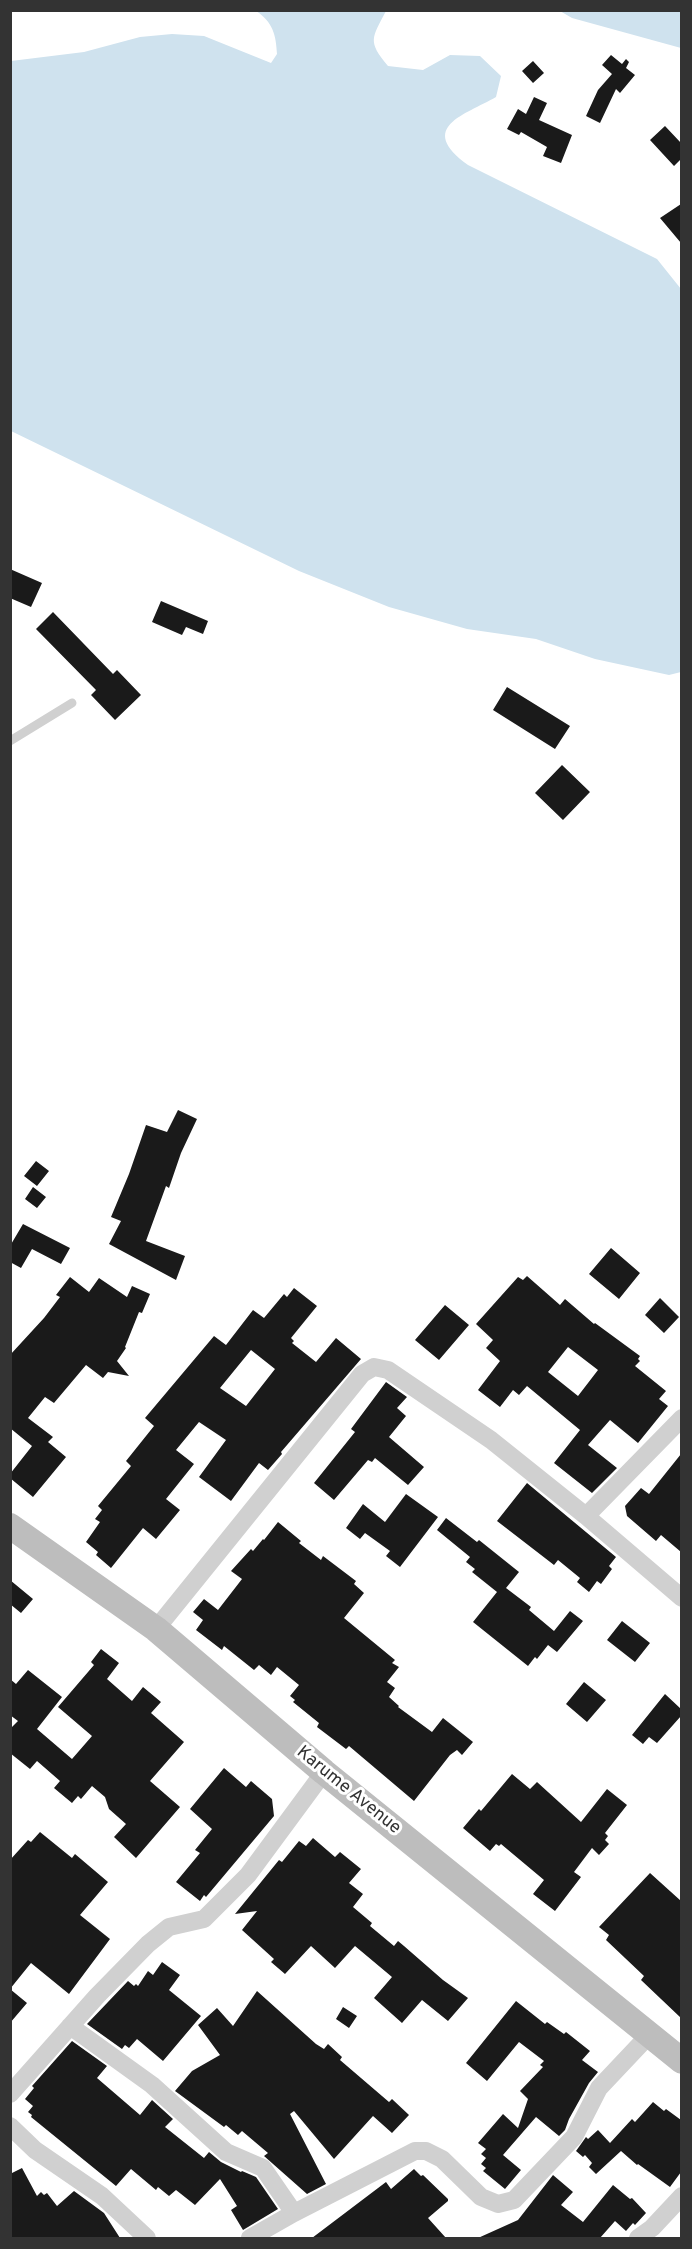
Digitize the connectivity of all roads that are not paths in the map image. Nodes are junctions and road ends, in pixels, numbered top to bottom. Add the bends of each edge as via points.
1 (72, 703) dead end
2 (10, 741) edge
3 (681, 1418) edge
4 (586, 1516) junction
5 (10, 1526) edge
6 (681, 1598) edge
7 (156, 1629) junction
8 (324, 1772) junction
9 (70, 2026) junction
10 (650, 2034) junction
11 (681, 2061) edge
12 (10, 2094) edge
13 (10, 2126) edge
14 (681, 2196) edge
15 (294, 2213) junction
16 (147, 2238) edge
17 (250, 2238) edge
18 (638, 2238) edge

1 - 2 lane
3 - 4 street
4 - 6 street
4 - 7 street via 491,1440 388,1370 374,1367 362,1374
5 - 7 main road, Karume Avenue
7 - 8 main road, Karume Avenue
8 - 9 street via 248,1875 204,1919 169,1927
8 - 10 main road, Karume Avenue
9 - 12 street
9 - 15 street via 152,2085 226,2152 263,2168
10 - 11 main road, Karume Avenue
10 - 15 street via 599,2088 574,2138 514,2200 498,2204 481,2197 442,2159 426,2151 415,2151
13 - 16 street via 35,2150 102,2196
14 - 18 street
15 - 17 street

